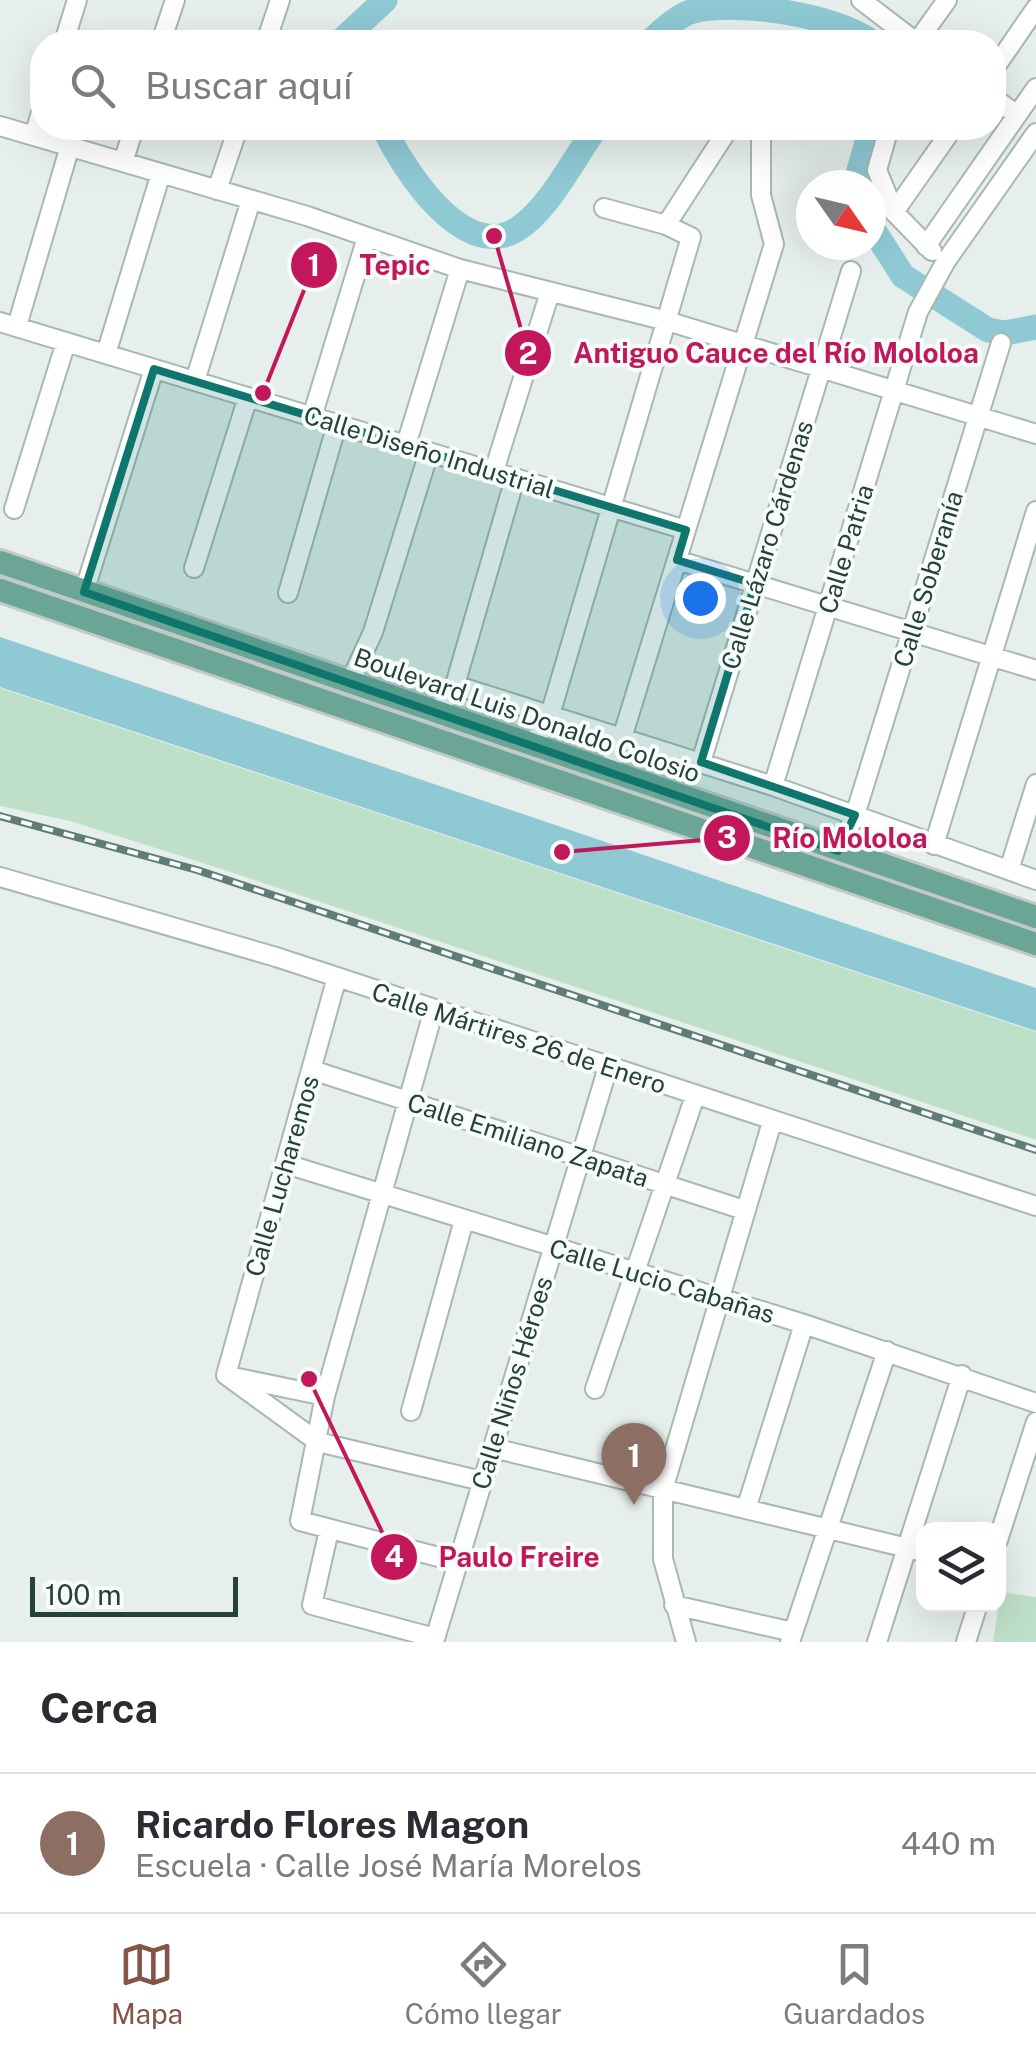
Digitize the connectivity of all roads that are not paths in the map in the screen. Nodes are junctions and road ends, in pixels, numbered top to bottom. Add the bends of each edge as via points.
1 (77, 0) edge
2 (174, 0) edge
3 (280, 0) edge
4 (860, 0) edge
5 (946, 0) edge
6 (1036, 8) edge
7 (68, 30) edge
8 (165, 30) edge
9 (270, 30) edge
10 (900, 30) edge
11 (925, 30) edge
12 (1006, 52) edge
13 (1036, 88) edge
14 (1006, 107) edge
15 (1017, 115) junction
16 (0, 126) edge
17 (1006, 131) edge
18 (1036, 133) edge
19 (30, 135) edge
20 (48, 140) edge
21 (130, 140) edge
22 (234, 140) edge
23 (721, 140) edge
24 (761, 140) edge
25 (886, 140) edge
26 (945, 140) edge
27 (1000, 140) edge
28 (70, 146) junction
29 (123, 162) junction
30 (161, 173) junction
31 (217, 190) junction
32 (251, 200) junction
33 (604, 208) dead end
34 (894, 212) junction
35 (666, 225) junction
36 (367, 237) junction
37 (926, 246) junction
38 (944, 264) junction
39 (460, 269) junction
40 (851, 272) dead end
41 (550, 292) junction
42 (667, 321) junction
43 (8, 324) edge
44 (66, 342) junction
45 (1001, 342) dead end
46 (743, 344) junction
47 (106, 354) junction
48 (822, 368) junction
49 (154, 369) junction
50 (196, 382) junction
51 (894, 390) junction
52 (248, 398) junction
53 (978, 416) junction
54 (312, 417) junction
55 (337, 424) junction
56 (1036, 434) edge
57 (406, 445) junction
58 (429, 452) junction
59 (494, 471) junction
60 (516, 478) junction
61 (612, 508) junction
62 (14, 510) dead end
63 (1036, 511) edge
64 (686, 530) junction
65 (677, 560) junction
66 (0, 562) edge
67 (194, 568) dead end
68 (755, 584) junction
69 (0, 590) edge
70 (84, 592) junction
71 (288, 592) dead end
72 (828, 606) junction
73 (912, 632) junction
74 (992, 656) junction
75 (1036, 670) edge
76 (350, 682) junction
77 (455, 684) junction
78 (438, 713) junction
79 (550, 715) junction
80 (622, 738) junction
81 (532, 746) junction
82 (701, 762) junction
83 (607, 772) junction
84 (1036, 784) edge
85 (774, 786) junction
86 (725, 813) junction
87 (855, 815) junction
88 (717, 836) junction
89 (934, 844) junction
90 (838, 851) junction
91 (1009, 870) junction
92 (0, 876) edge
93 (1036, 880) edge
94 (1036, 917) edge
95 (1036, 944) edge
96 (337, 977) junction
97 (434, 1009) junction
98 (608, 1067) junction
99 (312, 1070) junction
100 (695, 1096) junction
101 (408, 1101) junction
102 (772, 1122) junction
103 (581, 1157) junction
104 (286, 1164) junction
105 (665, 1184) junction
106 (382, 1194) junction
107 (1036, 1206) edge
108 (744, 1210) junction
109 (464, 1220) junction
110 (553, 1248) junction
111 (634, 1273) junction
112 (716, 1298) junction
113 (804, 1324) junction
114 (887, 1351) junction
115 (226, 1375) junction
116 (962, 1375) junction
117 (594, 1389) dead end
118 (326, 1396) junction
119 (1036, 1403) edge
120 (412, 1411) dead end
121 (1036, 1422) edge
122 (318, 1442) junction
123 (493, 1448) junction
124 (482, 1481) junction
125 (662, 1490) junction
126 (746, 1509) junction
127 (1004, 1522) edge
128 (828, 1529) junction
129 (329, 1530) junction
130 (915, 1550) edge
131 (458, 1562) junction
132 (674, 1605) junction
133 (975, 1612) edge
134 (791, 1637) edge
135 (434, 1640) edge
136 (686, 1642) edge
137 (877, 1642) edge
138 (966, 1642) edge

1 - 7 street
2 - 8 street
3 - 9 street
4 - 10 street
5 - 11 street
6 - 12 street
13 - 15 street
14 - 15 street
15 - 17 street
16 - 19 street
18 - 38 street, Calle Patria
20 - 28 street
21 - 29 street
22 - 31 street
23 - 35 street
24 - 46 street via 761,196 774,244
25 - 34 street via 877,170
26 - 34 street
27 - 37 street
28 - 29 street
28 - 43 street
29 - 30 street
30 - 31 street
30 - 47 street
31 - 32 street
32 - 36 street
32 - 50 street
33 - 35 street
34 - 37 street
35 - 42 street via 692,237
36 - 39 street
36 - 54 street
37 - 38 street
38 - 51 street, Calle Patria via 918,312
39 - 41 street
39 - 57 street
40 - 48 street, Calle Lázaro Cárdenas
41 - 42 street
41 - 59 street
42 - 46 street
42 - 61 street
43 - 44 street, Calle Diseño Industrial
44 - 47 street, Calle Diseño Industrial
44 - 62 street
45 - 53 street, Calle Soberanía
46 - 48 street
46 - 64 street
47 - 49 street, Calle Diseño Industrial
48 - 51 street
48 - 68 street, Calle Lázaro Cárdenas
49 - 50 street, Calle Diseño Industrial
49 - 70 street
50 - 52 street, Calle Diseño Industrial
51 - 53 street
51 - 72 street, Calle Patria
52 - 54 street, Calle Diseño Industrial
52 - 67 street
53 - 56 street
53 - 73 street, Calle Soberanía
54 - 55 street, Calle Diseño Industrial
55 - 57 street, Calle Diseño Industrial
55 - 71 street
57 - 58 street, Calle Diseño Industrial
58 - 59 street, Calle Diseño Industrial
58 - 76 street
59 - 60 street, Calle Diseño Industrial
60 - 61 street, Calle Diseño Industrial
60 - 77 street
61 - 64 street, Calle Diseño Industrial
61 - 79 street
63 - 74 street
64 - 65 street
65 - 68 street
65 - 80 street
66 - 70 main road, Boulevard Luis Donaldo Colosio
68 - 72 street
68 - 82 street, Calle Lázaro Cárdenas
69 - 88 main road
70 - 76 main road, Boulevard Luis Donaldo Colosio
72 - 73 street
72 - 85 street, Calle Patria
73 - 74 street
73 - 87 street, Calle Soberanía
74 - 75 street
74 - 89 street
76 - 78 main road, Boulevard Luis Donaldo Colosio
77 - 78 street
77 - 79 street, Boulevard Luis Donaldo Colosio
78 - 81 main road, Boulevard Luis Donaldo Colosio
79 - 80 street, Boulevard Luis Donaldo Colosio
79 - 81 street
80 - 82 street, Boulevard Luis Donaldo Colosio
80 - 83 street
81 - 83 main road, Boulevard Luis Donaldo Colosio
82 - 85 street, Boulevard Luis Donaldo Colosio
83 - 86 main road, Boulevard Luis Donaldo Colosio
84 - 91 street
85 - 87 street, Boulevard Luis Donaldo Colosio
86 - 88 main road
86 - 90 main road, Boulevard Luis Donaldo Colosio
87 - 89 street, Boulevard Luis Donaldo Colosio
87 - 90 street, Calle Soberanía
88 - 95 main road
89 - 91 street, Boulevard Luis Donaldo Colosio
90 - 94 main road, Boulevard Luis Donaldo Colosio
91 - 93 street, Boulevard Luis Donaldo Colosio
92 - 96 street, Calle Mártires 26 de Enero
96 - 97 street, Calle Mártires 26 de Enero
96 - 99 street, Calle Lucharemos
97 - 98 street, Calle Mártires 26 de Enero
97 - 101 street
98 - 100 street, Calle Mártires 26 de Enero
98 - 103 street, Calle Niños Héroes
99 - 101 street, Calle Emiliano Zapata
99 - 104 street, Calle Lucharemos
100 - 102 street, Calle Mártires 26 de Enero
100 - 105 street
101 - 103 street, Calle Emiliano Zapata
101 - 106 street
102 - 107 street, Calle Mártires 26 de Enero
102 - 108 street
103 - 105 street, Calle Emiliano Zapata
103 - 110 street, Calle Niños Héroes
104 - 106 street, Calle Lucio Cabañas
104 - 115 street, Calle Lucharemos
105 - 108 street, Calle Emiliano Zapata
105 - 111 street
106 - 109 street, Calle Lucio Cabañas
106 - 118 street
108 - 112 street
109 - 110 street, Calle Lucio Cabañas
109 - 120 street
110 - 111 street, Calle Lucio Cabañas
110 - 123 street, Calle Niños Héroes
111 - 112 street, Calle Lucio Cabañas
111 - 117 street
112 - 113 street, Calle Lucio Cabañas
112 - 125 street
113 - 114 street, Calle Lucio Cabañas
113 - 126 street
114 - 116 street, Calle Lucio Cabañas
114 - 128 street
115 - 118 street
115 - 122 street
116 - 119 street, Calle Lucio Cabañas
116 - 130 street
118 - 122 street
121 - 127 street
122 - 124 street
122 - 129 street via 300,1521
123 - 124 street, Calle Niños Héroes
123 - 125 street
124 - 131 street, Calle Niños Héroes
125 - 126 street
125 - 132 street via 663,1559
126 - 128 street
128 - 130 street
128 - 134 street
129 - 131 street
129 - 135 street via 312,1605
130 - 137 street
131 - 135 street, Calle Niños Héroes
132 - 134 street
132 - 136 street
133 - 138 street

